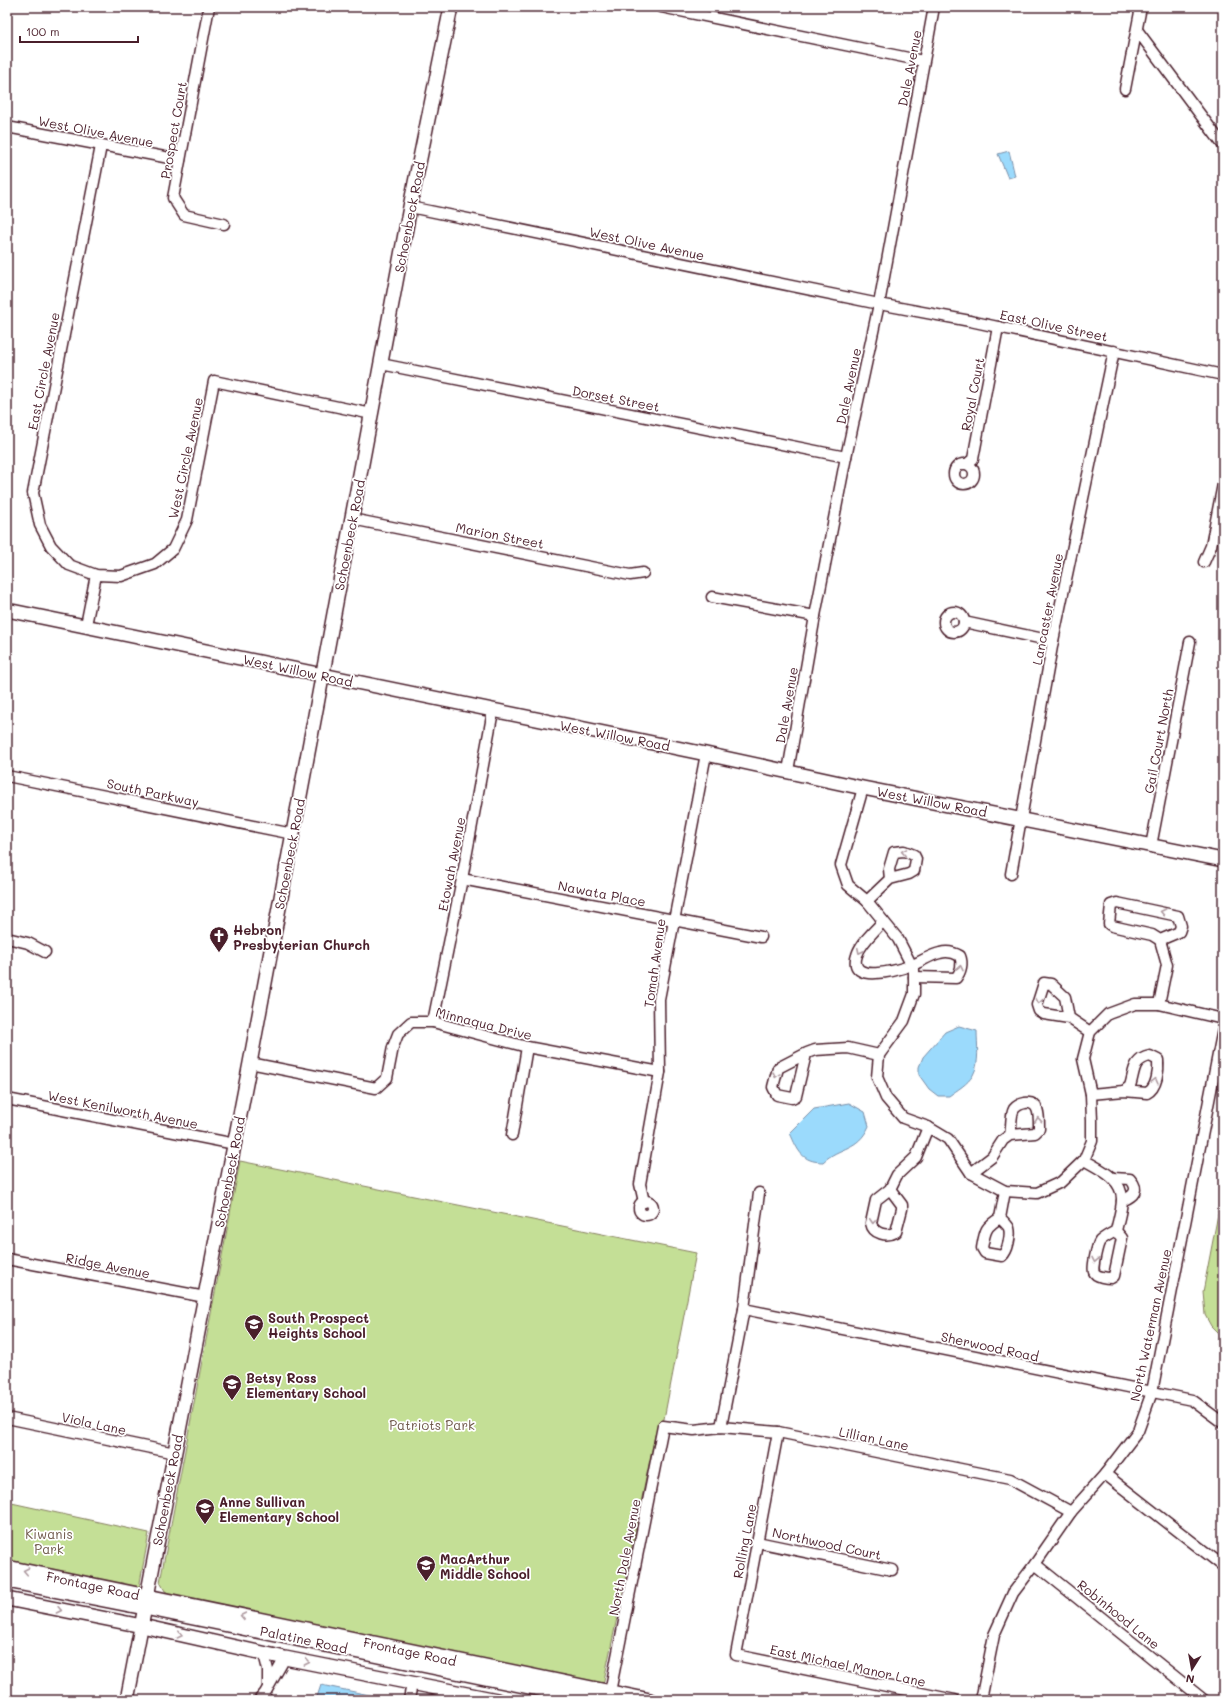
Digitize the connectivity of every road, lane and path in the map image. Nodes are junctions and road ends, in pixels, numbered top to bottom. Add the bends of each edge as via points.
1 (209, 7) edge
2 (451, 7) edge
3 (661, 7) edge
4 (934, 7) edge
5 (1141, 7) edge
6 (1137, 30) junction
7 (923, 61) junction
8 (1125, 89) dead end
9 (7, 127) edge
10 (1223, 145) edge
11 (101, 146) junction
12 (180, 160) junction
13 (410, 207) junction
14 (224, 224) dead end
15 (879, 304) junction
16 (998, 327) junction
17 (1114, 351) junction
18 (381, 364) junction
19 (1223, 375) edge
20 (372, 414) junction
21 (846, 457) junction
22 (967, 464) dead end
23 (1223, 484) edge
24 (352, 519) junction
25 (1204, 562) dead end
26 (643, 573) dead end
27 (96, 575) junction
28 (712, 597) dead end
29 (7, 610) edge
30 (815, 616) junction
31 (964, 622) dead end
32 (86, 625) junction
33 (1053, 641) junction
34 (1190, 642) dead end
35 (323, 676) junction
36 (493, 711) junction
37 (706, 754) junction
38 (788, 771) junction
39 (7, 776) edge
40 (863, 788) junction
41 (1022, 819) junction
42 (293, 834) junction
43 (1151, 846) junction
44 (1223, 860) edge
45 (1010, 874) dead end
46 (462, 879) junction
47 (890, 879) dead end
48 (867, 901) junction
49 (673, 920) junction
50 (884, 921) junction
51 (761, 937) dead end
52 (7, 938) edge
53 (1160, 940) junction
54 (45, 952) dead end
55 (912, 965) junction
56 (914, 977) junction
57 (1159, 1004) junction
58 (1069, 1018) dead end
59 (1223, 1019) edge
60 (433, 1022) junction
61 (1223, 1029) edge
62 (1090, 1032) junction
63 (527, 1047) junction
64 (806, 1054) dead end
65 (879, 1055) junction
66 (250, 1063) junction
67 (660, 1072) junction
68 (1124, 1091) dead end
69 (1091, 1094) junction
70 (7, 1099) edge
71 (928, 1127) junction
72 (512, 1135) dead end
73 (1010, 1135) dead end
74 (234, 1144) junction
75 (1084, 1160) junction
76 (971, 1173) junction
77 (1113, 1178) junction
78 (890, 1189) dead end
79 (1005, 1191) junction
80 (759, 1193) dead end
81 (1122, 1201) junction
82 (644, 1202) dead end
83 (1000, 1218) dead end
84 (1116, 1231) dead end
85 (7, 1259) edge
86 (204, 1297) junction
87 (744, 1309) junction
88 (1152, 1392) junction
89 (7, 1418) edge
90 (1223, 1423) edge
91 (663, 1426) joint
92 (721, 1427) junction
93 (778, 1432) junction
94 (175, 1452) junction
95 (1105, 1474) junction
96 (1071, 1512) junction
97 (757, 1542) junction
98 (1036, 1564) junction
99 (1223, 1566) edge
100 (7, 1567) edge
101 (892, 1570) dead end
102 (7, 1579) edge
103 (7, 1587) edge
104 (7, 1599) edge
105 (144, 1611) junction
106 (264, 1654) junction
107 (736, 1655) joint
108 (285, 1658) junction
109 (488, 1667) joint
110 (412, 1683) junction
111 (268, 1687) junction
112 (609, 1697) edge
113 (127, 1700) edge
114 (259, 1700) edge
115 (409, 1700) edge
116 (497, 1700) edge
117 (548, 1700) edge
118 (650, 1700) edge
119 (954, 1700) edge
120 (981, 1700) edge
121 (1204, 1700) edge

1 - 12 street, Prospect Court
2 - 13 street, Schoenbeck Road
3 - 7 street
4 - 7 street, Dale Avenue
5 - 6 street
6 - 8 street
6 - 10 street
7 - 15 street, Dale Avenue
9 - 11 street, West Olive Avenue
11 - 12 street, West Olive Avenue
11 - 27 street, East Circle Avenue via 33,493 40,525 51,546 69,565
12 - 14 street, Prospect Court via 174,198 184,215
13 - 15 street, West Olive Avenue
13 - 18 street, Schoenbeck Road
15 - 16 street, East Olive Street
15 - 21 street, Dale Avenue
16 - 17 street, East Olive Street
16 - 22 street, Royal Court via 972,459
17 - 19 street, East Olive Street
17 - 33 street, Lancaster Avenue
18 - 20 street, Schoenbeck Road
18 - 21 street, Dorset Street
20 - 24 street, Schoenbeck Road
20 - 27 street, West Circle Avenue via 214,381 187,520 173,548 155,564 142,569 121,576
21 - 30 street, Dale Avenue
23 - 25 street via 1211,546
24 - 26 street, Marion Street via 630,575
24 - 35 street, Schoenbeck Road
27 - 32 street
28 - 30 street
29 - 32 street, West Willow Road
30 - 38 street, Dale Avenue
31 - 33 street
32 - 35 street, West Willow Road
33 - 41 street, Lancaster Avenue
34 - 43 street, Gail Court North
35 - 36 street, West Willow Road
35 - 42 street, Schoenbeck Road
36 - 37 street, West Willow Road
36 - 46 street, Etowah Avenue
37 - 38 street, West Willow Road
37 - 49 street, Tomah Avenue
38 - 40 street, West Willow Road
39 - 42 street, South Parkway
40 - 41 street, West Willow Road
40 - 48 street via 841,865 848,885
41 - 43 street, West Willow Road
41 - 45 street, Lancaster Avenue
42 - 66 street, Schoenbeck Road
43 - 44 street, West Willow Road
46 - 49 street, Nawata Place
46 - 60 street, Etowah Avenue
47 - 48 street
48 - 50 street
49 - 51 street, Nawata Place
49 - 67 street, Tomah Avenue via 659,999
50 - 55 street via 898,938
50 -> 55 street via 857,954 858,968 866,974 873,974
52 - 54 street via 28,942
53 -> 53 street via 1179,932 1181,926 1178,916 1117,903 1111,905 1109,924 1148,934
53 - 57 street via 1167,965
55 - 56 street
56 -> 55 street via 956,978 962,960 960,956 948,952 930,956
56 - 65 street via 914,994 904,1021
57 - 59 street
57 - 62 street via 1135,1004 1108,1014
58 - 62 street
60 - 63 street, Minnaqua Drive
60 - 66 street, Minnaqua Drive via 411,1022 398,1034 387,1078 376,1088
61 - 88 street, North Waterman Avenue
62 - 69 street via 1083,1059
63 - 67 street, Minnaqua Drive
63 - 72 street
64 - 65 street via 815,1050 848,1048
65 - 71 street via 877,1078 886,1098 903,1118
66 - 74 street, Schoenbeck Road
67 - 82 street, Tomah Avenue via 640,1184
68 - 69 street
69 - 75 street via 1092,1141
70 - 74 street, West Kenilworth Avenue
71 - 76 street via 948,1139
71 - 78 street via 916,1157 897,1175
73 - 76 street via 988,1160
74 - 86 street, Schoenbeck Road
75 - 77 street
75 - 79 street via 1061,1182 1037,1194
76 - 79 street
77 - 81 street
77 - 81 street via 1130,1179 1136,1189 1130,1198
79 - 83 street
80 - 87 street
81 - 84 street
85 - 86 street, Ridge Avenue
86 - 94 street, Schoenbeck Road
87 - 88 street, Sherwood Road
87 - 92 street
88 - 90 street, Sherwood Road via 1192,1400
88 - 95 street, North Waterman Avenue via 1138,1431
89 - 94 street, Viola Lane
91 - 92 street, Lillian Lane via 694,1430
91 - 112 street, North Dale Avenue
92 - 93 street, Lillian Lane
93 - 96 street, Lillian Lane via 1010,1479
93 - 97 street, Rolling Lane
94 - 105 street, Schoenbeck Road
95 - 96 street, North Waterman Avenue
95 - 99 street
96 - 98 street, North Waterman Avenue
97 - 101 street, Northwood Court
97 - 107 street, Rolling Lane
98 - 120 street, North Waterman Avenue via 1013,1593 994,1635
98 - 121 street, Robinhood Lane
105 -> 100 street, Frontage Road
102 - 105 highway, Palatine Road
103 - 105 highway, Palatine Road
104 -> 105 street, Frontage Road
105 -> 106 street, Frontage Road
109 -> 105 street, Frontage Road
105 - 112 highway, Palatine Road
105 - 113 street, Schoenbeck Road
105 - 117 highway, Palatine Road
106 - 108 street, Frontage Road
106 - 111 street via 268,1670
107 - 119 street, East Michael Manor Lane
108 -> 110 street, Frontage Road
108 - 111 street
109 - 112 highway
110 - 115 street
110 - 116 street, Frontage Road
111 - 114 street
112 - 118 street

